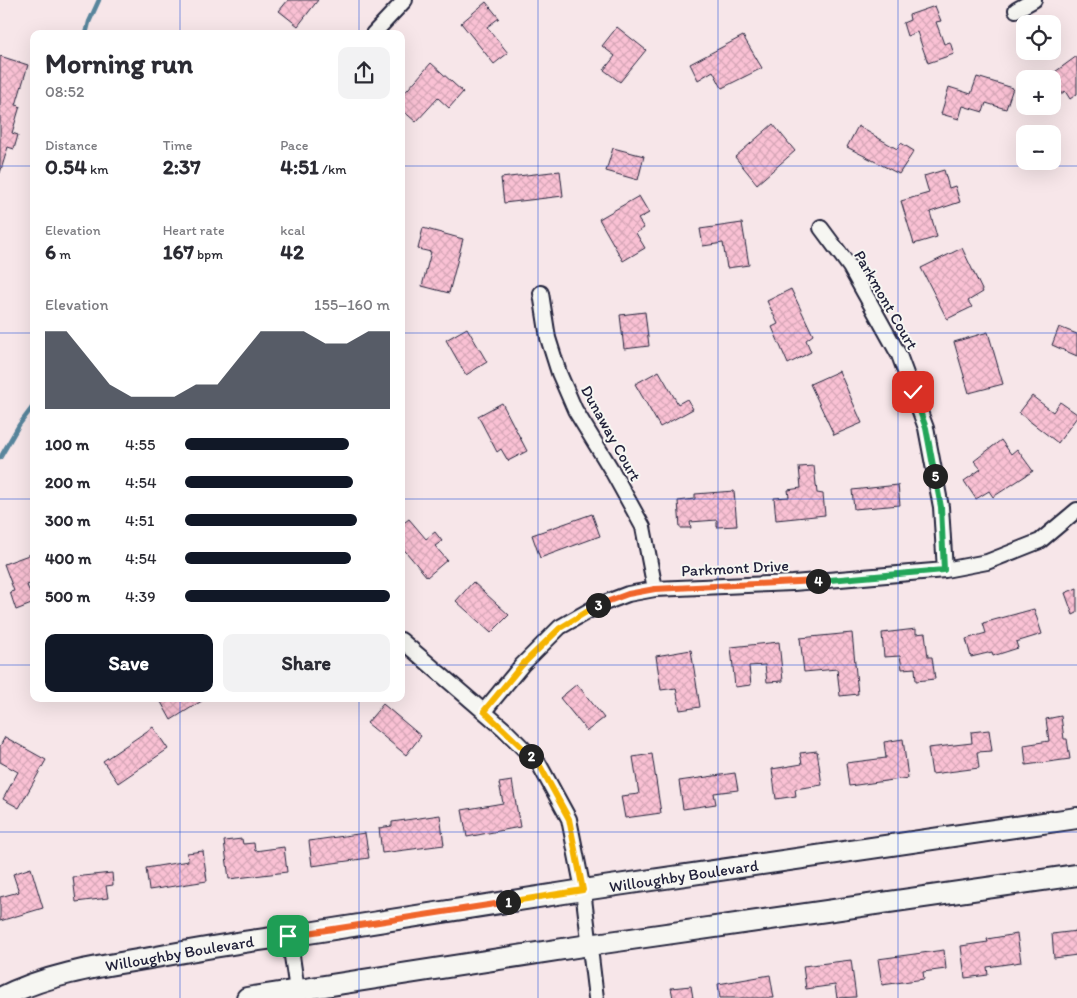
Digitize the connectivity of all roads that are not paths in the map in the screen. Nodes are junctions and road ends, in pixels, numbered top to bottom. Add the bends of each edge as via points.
1 (405, 0) edge
2 (1034, 0) edge
3 (1016, 10) dead end
4 (377, 30) edge
5 (821, 228) dead end
6 (541, 293) dead end
7 (1077, 510) edge
8 (944, 570) junction
9 (655, 589) junction
10 (405, 643) edge
11 (484, 711) junction
12 (1077, 818) edge
13 (1077, 875) edge
14 (583, 890) junction
15 (288, 936) junction
16 (589, 944) junction
17 (298, 995) edge
18 (0, 998) edge
19 (247, 998) edge
20 (596, 998) edge

1 - 4 street
2 - 3 street
5 - 8 street, Parkmont Court via 850,267 899,355 926,428 941,507
6 - 9 street, Dunaway Court via 548,338 559,373 575,410 643,527
7 - 8 street, Parkmont Drive via 1040,541 988,562
8 - 9 street, Parkmont Drive via 793,583
9 - 11 street, Parkmont Drive via 628,594 599,605 560,628 522,665
10 - 11 street
11 - 14 street via 539,764 569,819
12 - 14 street, Willoughby Boulevard
13 - 16 street
14 - 15 street, Willoughby Boulevard
14 - 16 street
15 - 17 street
15 - 18 street, Willoughby Boulevard via 83,969 23,986
16 - 17 street
16 - 20 street
17 - 19 street

